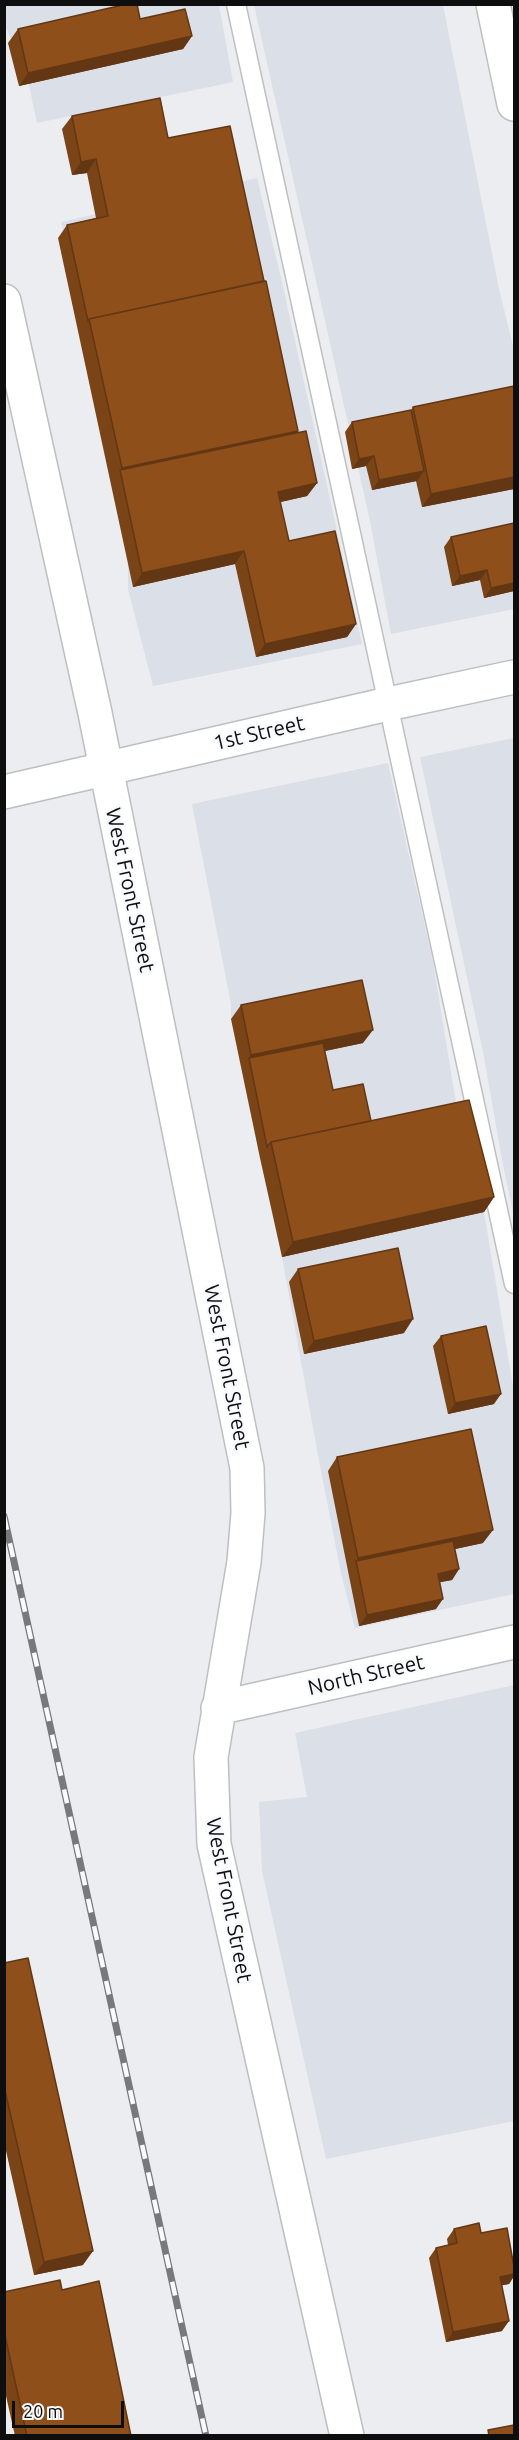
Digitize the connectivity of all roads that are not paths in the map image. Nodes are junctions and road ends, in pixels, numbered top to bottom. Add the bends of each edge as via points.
1 (236, 4) edge
2 (493, 4) edge
3 (514, 104) edge
4 (4, 301) edge
5 (514, 677) edge
6 (388, 704) junction
7 (105, 769) junction
8 (4, 792) edge
9 (514, 1284) edge
10 (514, 1642) edge
11 (218, 1708) junction
12 (347, 2436) edge

1 - 6 lane
2 - 3 street
4 - 7 street, West Front Street
5 - 6 street, 1st Street
6 - 7 street, 1st Street
6 - 9 lane
7 - 8 street, 1st Street
7 - 11 street, West Front Street via 247,1467 244,1562
10 - 11 street, North Street
11 - 12 street, West Front Street via 211,1756 214,1844

